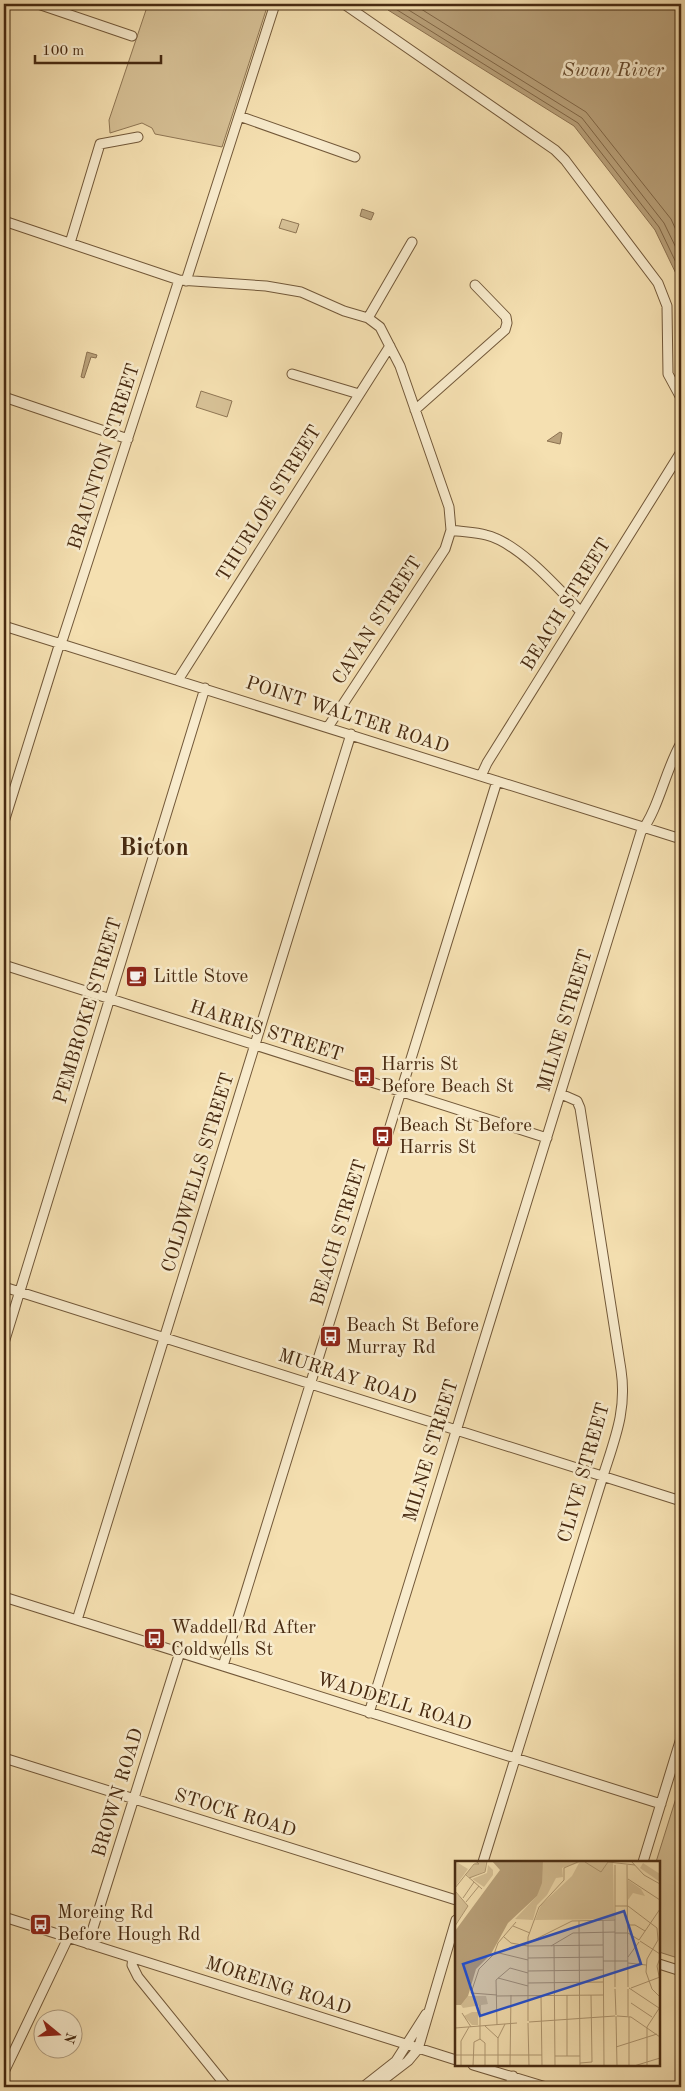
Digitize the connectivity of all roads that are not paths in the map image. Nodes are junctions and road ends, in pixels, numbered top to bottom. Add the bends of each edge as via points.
1 (38, 4) edge
2 (275, 4) edge
3 (344, 4) edge
4 (132, 36) dead end
5 (239, 116) junction
6 (138, 137) dead end
7 (355, 157) dead end
8 (4, 222) edge
9 (412, 242) dead end
10 (70, 243) junction
11 (182, 280) junction
12 (476, 285) dead end
13 (368, 318) junction
14 (390, 346) junction
15 (292, 374) dead end
16 (359, 394) junction
17 (4, 397) edge
18 (681, 398) edge
19 (415, 410) junction
20 (128, 439) junction
21 (681, 452) edge
22 (451, 530) junction
23 (581, 612) junction
24 (4, 626) edge
25 (60, 644) junction
26 (178, 680) junction
27 (205, 688) junction
28 (328, 727) junction
29 (351, 734) junction
30 (681, 743) edge
31 (481, 776) junction
32 (497, 780) junction
33 (8, 795) edge
34 (4, 822) edge
35 (645, 827) junction
36 (681, 839) edge
37 (4, 965) edge
38 (109, 999) junction
39 (255, 1045) junction
40 (401, 1092) junction
41 (561, 1094) junction
42 (547, 1138) junction
43 (4, 1286) edge
44 (19, 1291) junction
45 (165, 1337) junction
46 (4, 1343) edge
47 (311, 1384) junction
48 (456, 1430) junction
49 (603, 1476) junction
50 (681, 1500) edge
51 (4, 1597) edge
52 (77, 1620) junction
53 (180, 1652) junction
54 (223, 1666) junction
55 (369, 1713) junction
56 (681, 1738) edge
57 (4, 1758) edge
58 (515, 1758) junction
59 (134, 1799) junction
60 (661, 1804) junction
61 (483, 1861) edge
62 (643, 1861) edge
63 (455, 1900) edge
64 (4, 1918) edge
65 (455, 1923) edge
66 (68, 1938) junction
67 (88, 1944) junction
68 (133, 1958) junction
69 (660, 1964) edge
70 (681, 1971) edge
71 (428, 2011) junction
72 (405, 2044) junction
73 (418, 2049) junction
74 (455, 2060) edge
75 (477, 2066) edge
76 (4, 2072) edge
77 (513, 2076) junction
78 (227, 2087) edge
79 (364, 2087) edge
80 (374, 2087) edge
81 (509, 2087) edge
82 (546, 2087) edge

1 - 4 street
2 - 5 street, BRAUNTON STREET
3 - 18 street via 565,160 658,283 667,306 668,374
5 - 7 street
5 - 11 street, BRAUNTON STREET
6 - 10 street via 100,144
8 - 10 street
9 - 13 street
10 - 11 street
11 - 13 street via 301,292
11 - 20 street, BRAUNTON STREET
12 - 19 street via 506,317 505,330
13 - 14 street via 380,327
14 - 16 street, THURLOE STREET
14 - 19 street
15 - 16 street
16 - 26 street, THURLOE STREET
17 - 20 street
19 - 22 street via 449,507
20 - 25 street, BRAUNTON STREET
21 - 23 street, BEACH STREET
22 - 23 street via 487,535 503,543 540,569
22 - 28 street, CAVAN STREET via 445,549
23 - 31 street, BEACH STREET
24 - 25 street, POINT WALTER ROAD
25 - 26 street, POINT WALTER ROAD
25 - 33 street, BRAUNTON STREET
26 - 27 street, POINT WALTER ROAD
27 - 28 street, POINT WALTER ROAD
27 - 38 street, PEMBROKE STREET
28 - 29 street, POINT WALTER ROAD
29 - 31 street, POINT WALTER ROAD
29 - 39 street, COLDWELLS STREET
30 - 35 street, MILNE STREET
31 - 32 street, POINT WALTER ROAD
32 - 35 street, POINT WALTER ROAD
32 - 40 street, BEACH STREET
33 - 34 street, BRAUNTON STREET
35 - 36 street, POINT WALTER ROAD
35 - 41 street, MILNE STREET
37 - 38 street, HARRIS STREET
38 - 39 street, HARRIS STREET
38 - 44 street, PEMBROKE STREET
39 - 40 street, HARRIS STREET
39 - 45 street, COLDWELLS STREET
40 - 42 street, HARRIS STREET
40 - 47 street, BEACH STREET
41 - 42 street, MILNE STREET
41 - 49 street, CLIVE STREET via 577,1101 580,1108 623,1387 620,1421
42 - 48 street, MILNE STREET
43 - 44 street, MURRAY ROAD
44 - 45 street, MURRAY ROAD
44 - 46 street, PEMBROKE STREET
45 - 47 street, MURRAY ROAD
45 - 52 street, COLDWELLS STREET
47 - 48 street, MURRAY ROAD
47 - 54 street, BEACH STREET
48 - 49 street, MURRAY ROAD
48 - 55 street, MILNE STREET
49 - 50 street, MURRAY ROAD
49 - 58 street, CLIVE STREET
51 - 52 street, WADDELL ROAD
52 - 53 street, WADDELL ROAD
53 - 54 street, WADDELL ROAD
53 - 59 street, BROWN ROAD
54 - 55 street, WADDELL ROAD
55 - 58 street, WADDELL ROAD
56 - 60 street
57 - 59 street, STOCK ROAD
58 - 60 street, WADDELL ROAD
58 - 61 street, CLIVE STREET
59 - 63 street, STOCK ROAD
59 - 67 street, BROWN ROAD
60 - 62 street
64 - 66 street, MOREING ROAD
65 - 71 street
66 - 67 street, MOREING ROAD
66 - 76 street
67 - 68 street, MOREING ROAD
68 - 72 street, MOREING ROAD
68 - 78 street via 132,1965 138,1977
69 - 70 street
71 - 72 street
71 - 73 street
72 - 73 street, MOREING ROAD
72 - 79 street via 396,2061
73 - 74 street, MOREING ROAD
73 - 80 street via 408,2061
75 - 77 street
77 - 81 street
77 - 82 street

